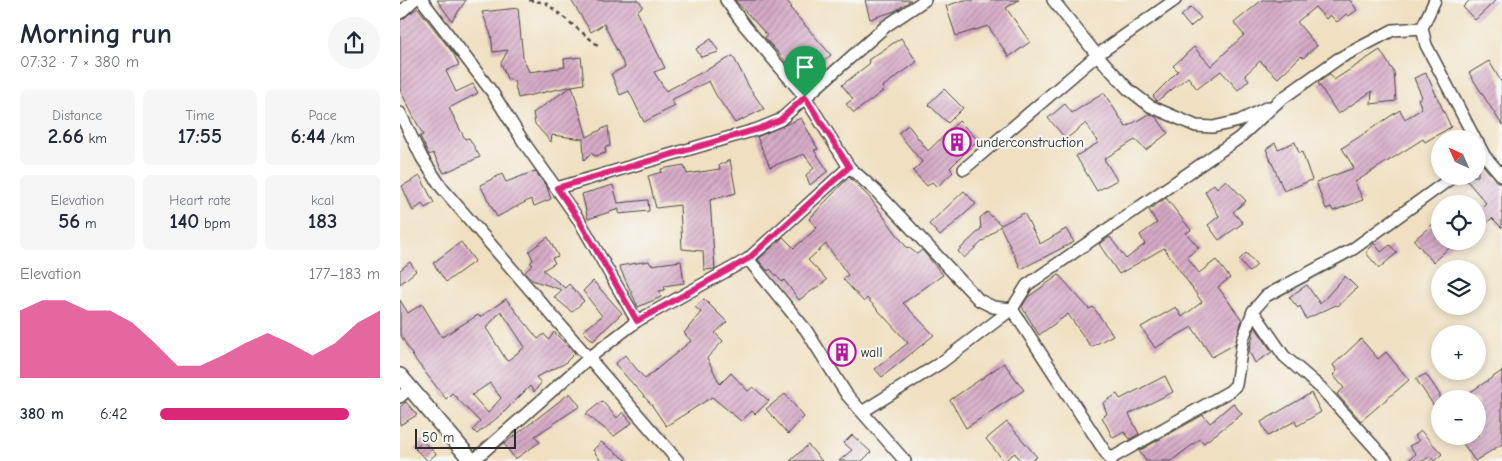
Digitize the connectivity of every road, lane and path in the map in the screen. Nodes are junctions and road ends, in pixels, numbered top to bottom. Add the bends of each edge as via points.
1 (414, 0) edge
2 (422, 0) edge
3 (529, 0) edge
4 (726, 0) edge
5 (925, 0) edge
6 (1053, 0) edge
7 (1175, 0) edge
8 (1435, 0) edge
9 (400, 13) edge
10 (1422, 28) junction
11 (600, 47) dead end
12 (1097, 55) junction
13 (805, 97) junction
14 (1280, 100) junction
15 (400, 113) edge
16 (1470, 130) edge
17 (1486, 162) edge
18 (849, 167) junction
19 (964, 169) dead end
20 (1502, 176) edge
21 (1442, 185) edge
22 (557, 188) junction
23 (748, 259) junction
24 (1012, 309) junction
25 (1252, 311) junction
26 (637, 321) junction
27 (590, 358) junction
28 (400, 376) edge
29 (405, 393) edge
30 (862, 412) junction
31 (1110, 460) edge
32 (472, 461) edge
33 (678, 461) edge
34 (905, 461) edge
35 (1387, 461) edge

1 - 9 street
2 - 22 street via 492,92
3 - 11 path via 546,3
4 - 13 street
5 - 13 street via 886,26
6 - 12 street
7 - 12 street
8 - 10 street
10 - 14 street via 1393,30 1338,59
10 - 16 street via 1426,44
12 - 14 street via 1139,99 1196,126 1213,127 1239,121
12 - 19 street
13 - 18 street
13 - 22 street via 780,120 758,129
14 - 24 street via 1239,138 1027,285
15 - 27 street via 422,158 442,188
17 - 20 street
18 - 23 street
18 - 24 street via 876,191 979,300 993,307
21 - 25 street via 1353,249 1266,296
22 - 26 street
23 - 26 street
23 - 30 street via 806,330 827,367
24 - 30 street via 942,362
24 - 31 street
25 - 31 street via 1243,339 1236,385
25 - 35 street via 1284,356 1321,388
26 - 27 street
27 - 32 street
27 - 33 street
28 - 29 main road
29 - 32 main road
30 - 34 street

